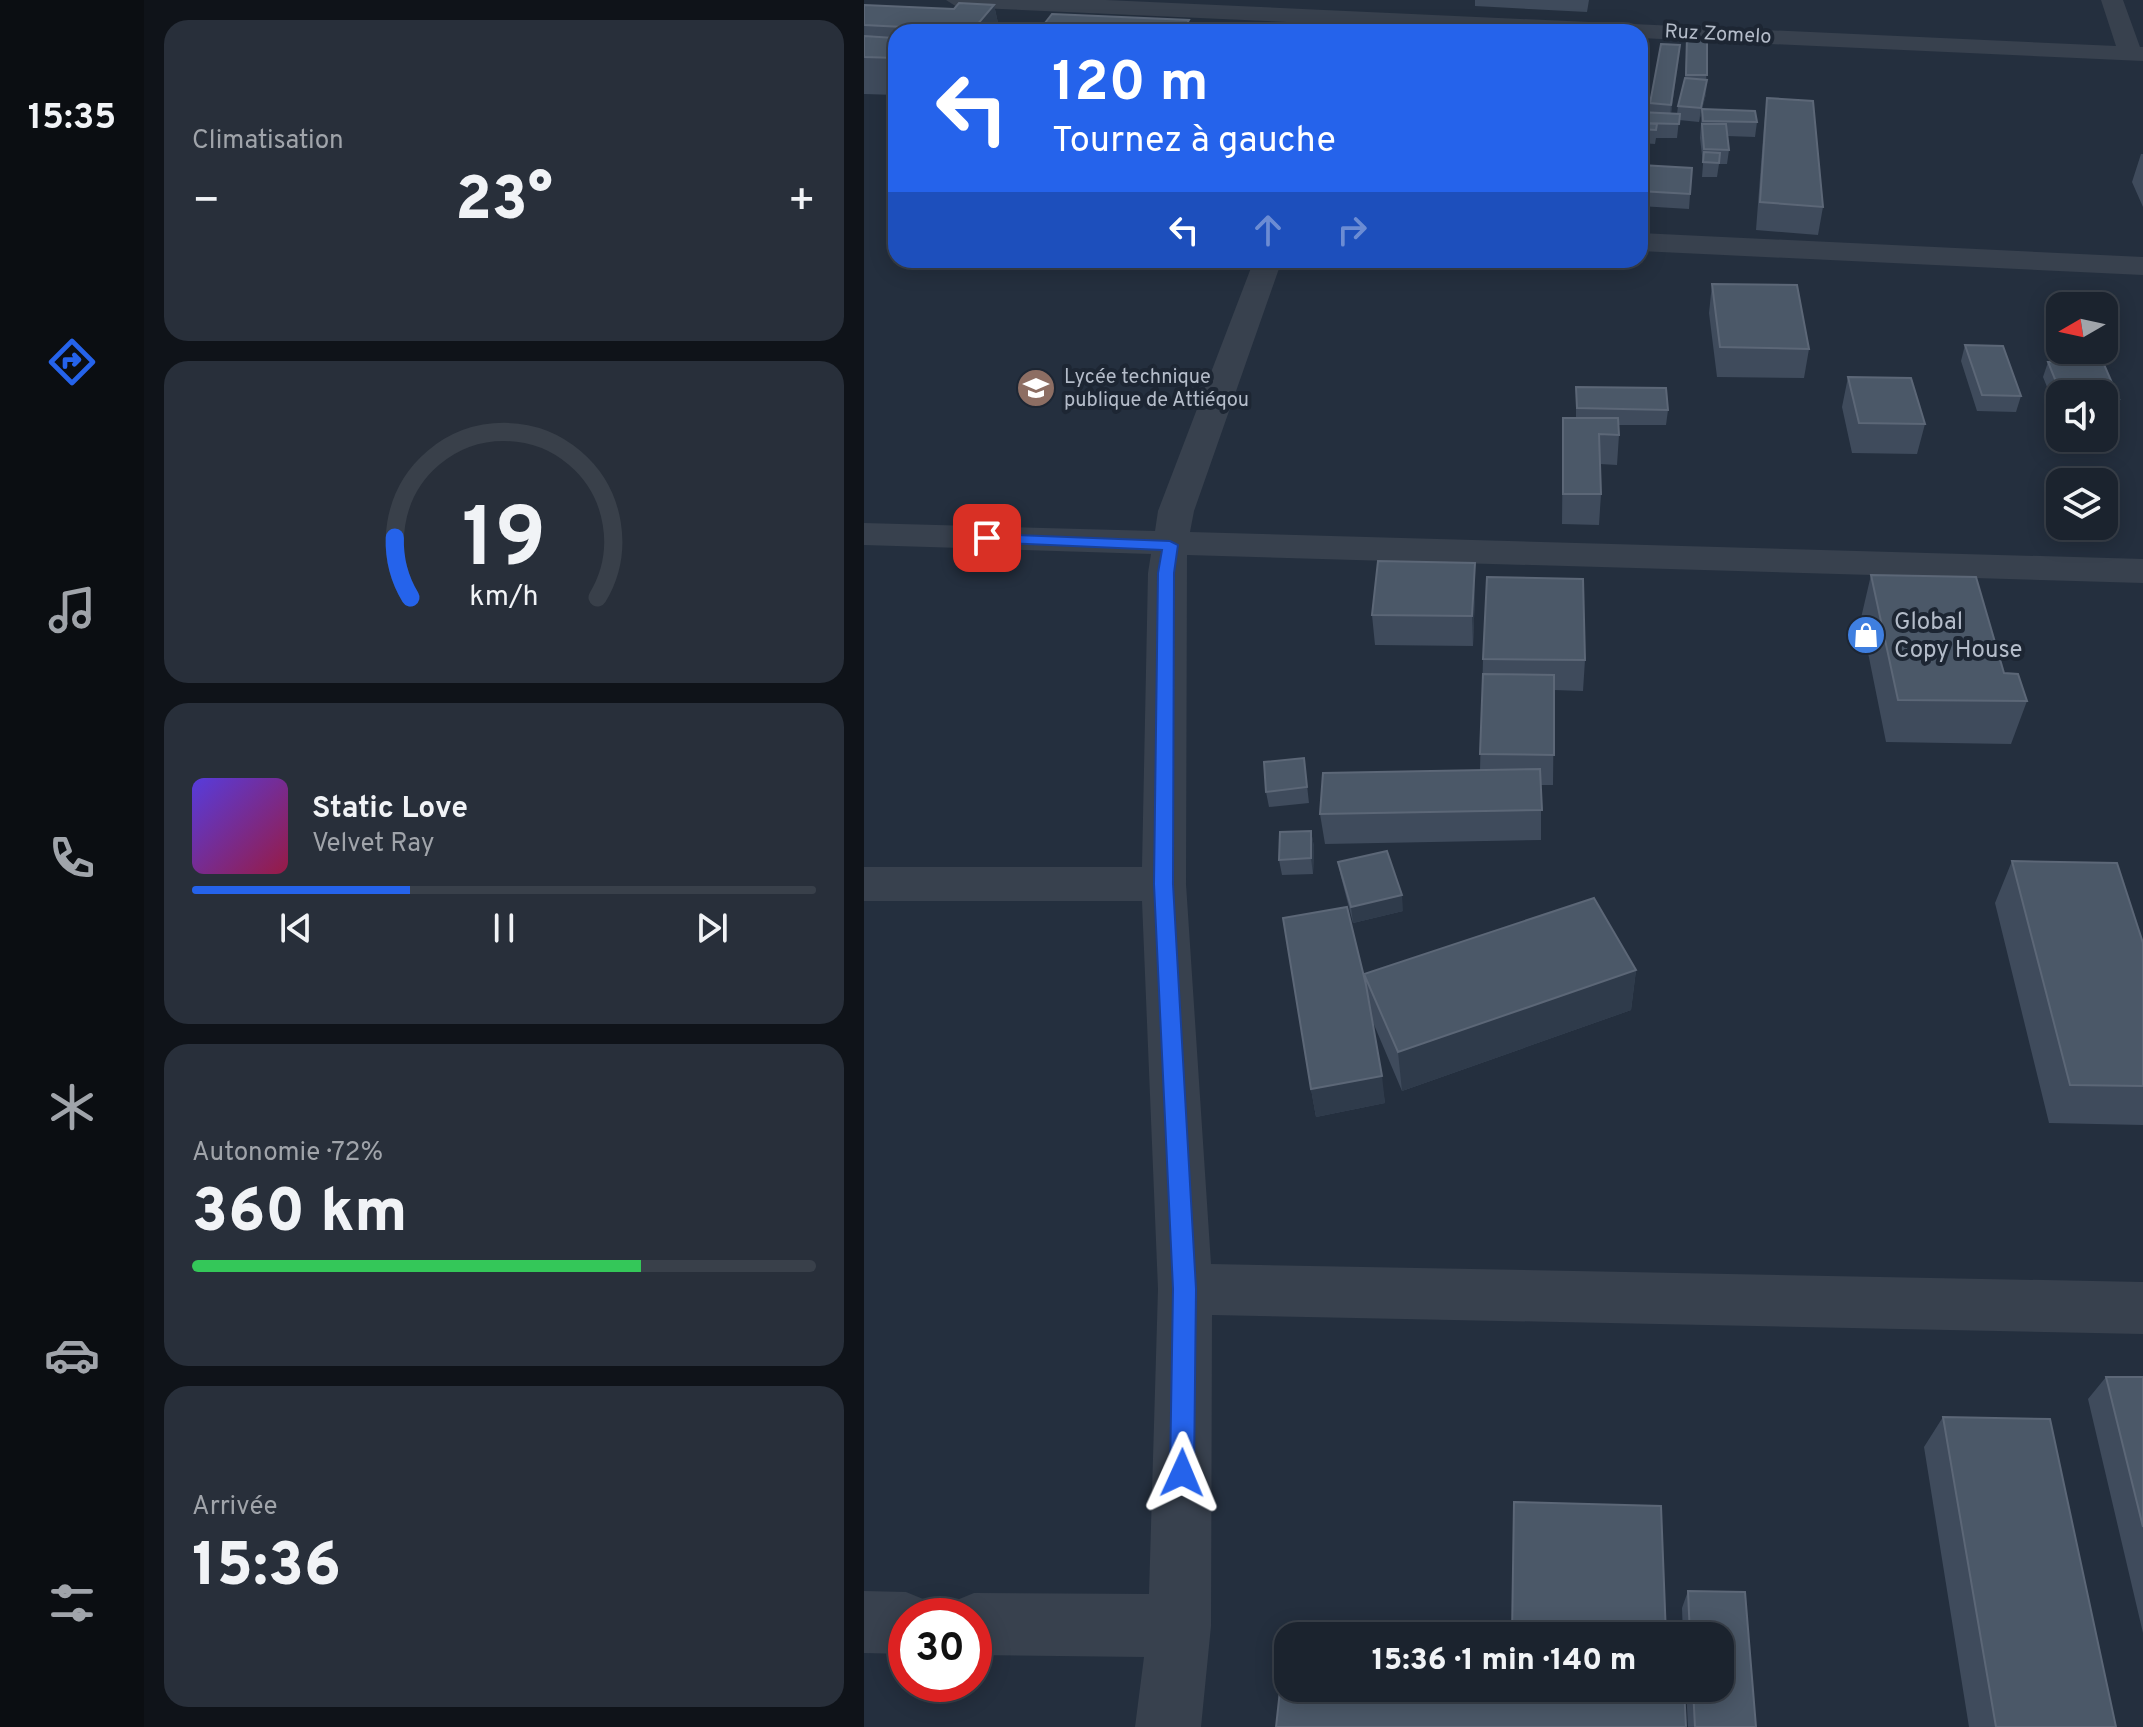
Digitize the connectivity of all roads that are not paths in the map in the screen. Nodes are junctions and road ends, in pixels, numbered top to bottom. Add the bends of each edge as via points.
1 (957, 0) edge
2 (2112, 0) edge
3 (1360, 16) edge
4 (2136, 54) edge
5 (1648, 242) edge
6 (2143, 266) edge
7 (1265, 268) edge
8 (864, 534) edge
9 (1170, 545) junction
10 (2143, 571) edge
11 (864, 884) edge
12 (1164, 884) junction
13 (1185, 1289) junction
14 (2143, 1308) edge
15 (864, 1622) edge
16 (888, 1623) edge
17 (992, 1624) edge
18 (1180, 1626) junction
19 (1168, 1727) edge

1 - 3 street, Ruz Zomelo
2 - 4 street
3 - 4 street, Ruz Zomelo via 1720,22
5 - 6 street
7 - 9 street via 1176,511
8 - 9 street
9 - 10 street
9 - 12 street
11 - 12 street
12 - 13 street
13 - 14 street
13 - 18 street
15 - 16 street
17 - 18 street
18 - 19 street

